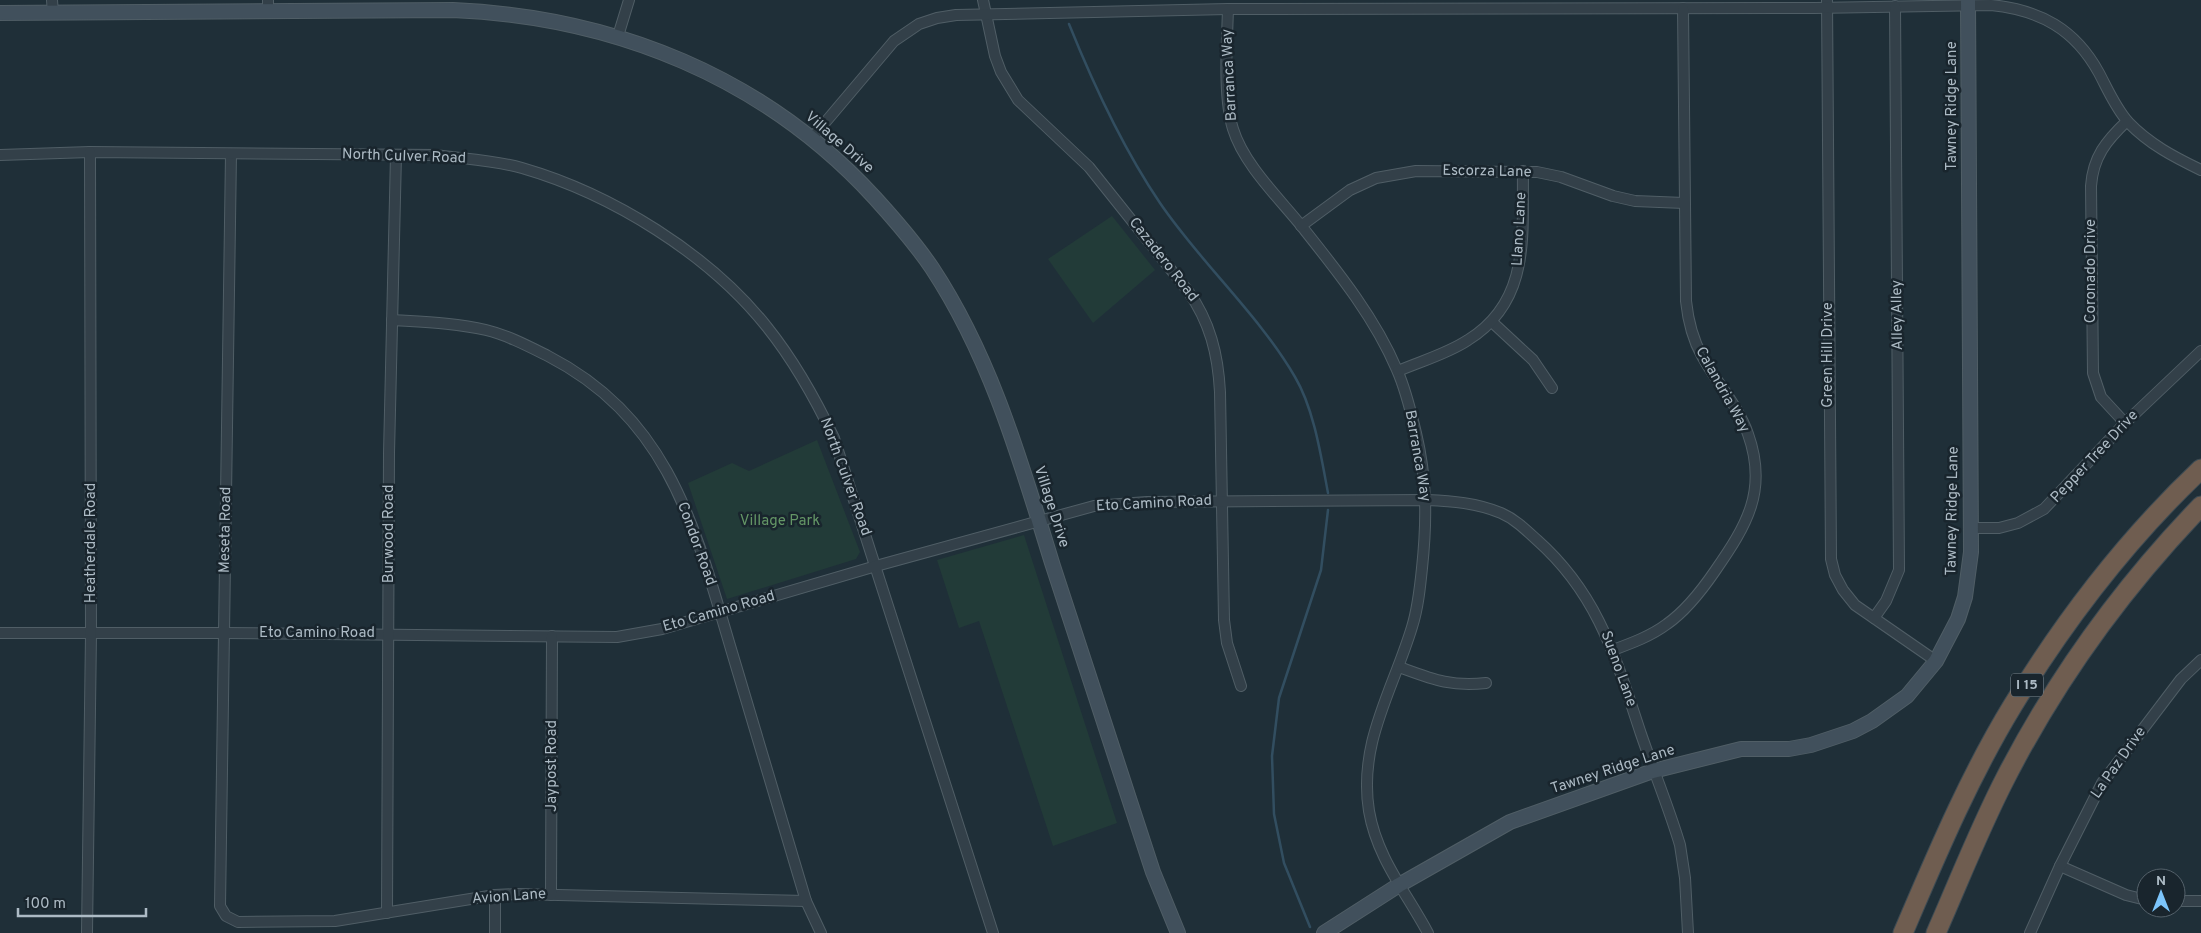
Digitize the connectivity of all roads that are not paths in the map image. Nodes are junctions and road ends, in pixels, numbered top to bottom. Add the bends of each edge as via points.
1 (629, 0) edge
2 (983, 0) edge
3 (1968, 2) edge
4 (1467, 4) edge
5 (1827, 4) edge
6 (52, 6) edge
7 (268, 6) edge
8 (1895, 6) junction
9 (1683, 8) junction
10 (1228, 9) junction
11 (0, 13) edge
12 (986, 15) junction
13 (618, 36) junction
14 (2127, 121) junction
15 (812, 138) junction
16 (90, 152) junction
17 (231, 154) junction
18 (0, 155) edge
19 (396, 155) junction
20 (2201, 170) edge
21 (1523, 171) junction
22 (1684, 203) junction
23 (1302, 226) junction
24 (392, 320) junction
25 (1492, 322) junction
26 (2201, 351) edge
27 (1398, 371) junction
28 (1552, 388) dead end
29 (2125, 423) junction
30 (2201, 469) edge
31 (1427, 500) junction
32 (1222, 501) junction
33 (2201, 506) edge
34 (1039, 520) junction
35 (1971, 528) junction
36 (876, 566) junction
37 (720, 612) junction
38 (1874, 618) junction
39 (224, 633) junction
40 (0, 634) edge
41 (92, 634) junction
42 (389, 634) junction
43 (552, 636) junction
44 (1613, 650) junction
45 (2201, 660) edge
46 (1936, 661) junction
47 (1399, 666) junction
48 (1486, 684) dead end
49 (1241, 686) dead end
50 (1653, 770) junction
51 (2060, 866) junction
52 (1399, 885) junction
53 (495, 895) junction
54 (551, 895) junction
55 (2136, 898) edge
56 (806, 901) junction
57 (2186, 901) edge
58 (2201, 901) edge
59 (220, 906) joint
60 (387, 913) junction
61 (87, 933) edge
62 (495, 933) edge
63 (821, 933) edge
64 (993, 933) edge
65 (1178, 933) edge
66 (1324, 933) edge
67 (1428, 933) edge
68 (1688, 933) edge
69 (1903, 933) edge
70 (1936, 933) edge
71 (2030, 933) edge

1 - 13 street
2 - 12 street, Cazadero Road
3 - 8 street
3 - 14 street via 2014,8 2040,16 2060,27 2092,61
3 - 35 main road, Tawney Ridge Lane
4 - 9 street
4 - 10 street
5 - 8 street
5 - 9 street
5 - 38 street, Green Hill Drive via 1829,544 1835,575 1843,590 1855,605
6 - 7 main road, Village Drive
6 - 11 main road, Village Drive
7 - 13 main road, Village Drive via 491,12 560,21
8 - 38 street, Alley Alley via 1899,570 1886,601
9 - 22 street, Calandria Way
10 - 12 street
10 - 23 street, Barranca Way via 1227,63 1234,132 1259,175
12 - 15 street via 937,18 905,32 883,52
12 - 32 street, Cazadero Road via 1001,72 1018,100 1089,167 1188,290 1204,317 1219,373
13 - 15 main road, Village Drive via 693,64 726,81 782,115
14 - 20 street via 2166,153
14 - 29 street, Coronado Drive via 2101,149 2095,161 2091,186 2093,373 2101,397
15 - 34 main road, Village Drive via 861,182 902,227 956,308 991,379
16 - 17 street, North Culver Road
16 - 18 street, North Culver Road
16 - 41 street, Heatherdale Road
17 - 19 street, North Culver Road
17 - 39 street, Meseta Road
19 - 24 street, Burwood Road
19 - 36 street, North Culver Road via 481,160 560,180 651,226 705,266 766,326 812,393 834,438
21 - 22 street, Escorza Lane via 1549,174 1635,201
21 - 23 street, Escorza Lane via 1395,173 1350,190
21 - 25 street, Llano Lane via 1519,269 1509,298
22 - 44 street, Calandria Way via 1689,322 1702,356 1747,432 1755,464 1753,504 1746,524 1729,552 1687,607 1642,639
23 - 27 street, Barranca Way via 1344,280
24 - 37 street, Condor Road via 487,330 560,362 595,385 631,420 670,475 699,544
24 - 42 street, Burwood Road
25 - 27 street, Llano Lane via 1468,341
25 - 28 street via 1534,360
26 - 29 street, Pepper Tree Drive
27 - 31 street, Barranca Way via 1416,433
29 - 35 street, Pepper Tree Drive via 2053,502 2035,516 1999,528
30 - 69 highway, I 15 via 2102,578 2013,705 1972,780
31 - 32 street, Eto Camino Road
31 - 44 street, Sueno Lane via 1481,506 1519,523 1563,566 1582,590
31 - 47 street, Barranca Way via 1426,539 1414,624
32 - 34 street, Eto Camino Road via 1117,503
32 - 49 street, Cazadero Road via 1224,620
33 - 70 highway, I 15 via 2160,549 2079,654 2041,714 2006,778
34 - 36 street, Eto Camino Road
34 - 65 main road, Village Drive via 1153,872
35 - 46 main road, Tawney Ridge Lane via 1970,572 1965,598
36 - 37 street, Eto Camino Road
36 - 64 street, North Culver Road
37 - 43 street, Eto Camino Road via 639,634
37 - 56 street, Condor Road
38 - 46 street, Green Hill Drive
39 - 41 street, Eto Camino Road
39 - 42 street, Eto Camino Road
39 - 59 street, Meseta Road
40 - 41 street, Eto Camino Road
41 - 61 street, Heatherdale Road
42 - 43 street, Eto Camino Road
42 - 60 street, Burwood Road
43 - 54 street, Jaypost Road
44 - 50 street, Sueno Lane
45 - 51 street, La Paz Drive via 2181,679 2102,783
46 - 50 main road, Tawney Ridge Lane via 1907,696 1872,721 1832,740 1789,749 1741,749
47 - 48 street via 1454,685
47 - 52 street, Barranca Way via 1374,730 1367,776 1373,829 1387,866
50 - 52 main road, Tawney Ridge Lane via 1510,822
50 - 68 street, Sueno Lane via 1680,845
51 - 55 street
51 - 71 street, La Paz Drive
52 - 66 main road, Tawney Ridge Lane
52 - 67 street, Barranca Way
53 - 54 street, Avion Lane
53 - 60 street, Avion Lane
53 - 62 street
54 - 56 street, Avion Lane
56 - 63 street, Condor Road
57 - 58 street
59 - 60 street, Avion Lane via 226,916 238,922 258,924 334,921

